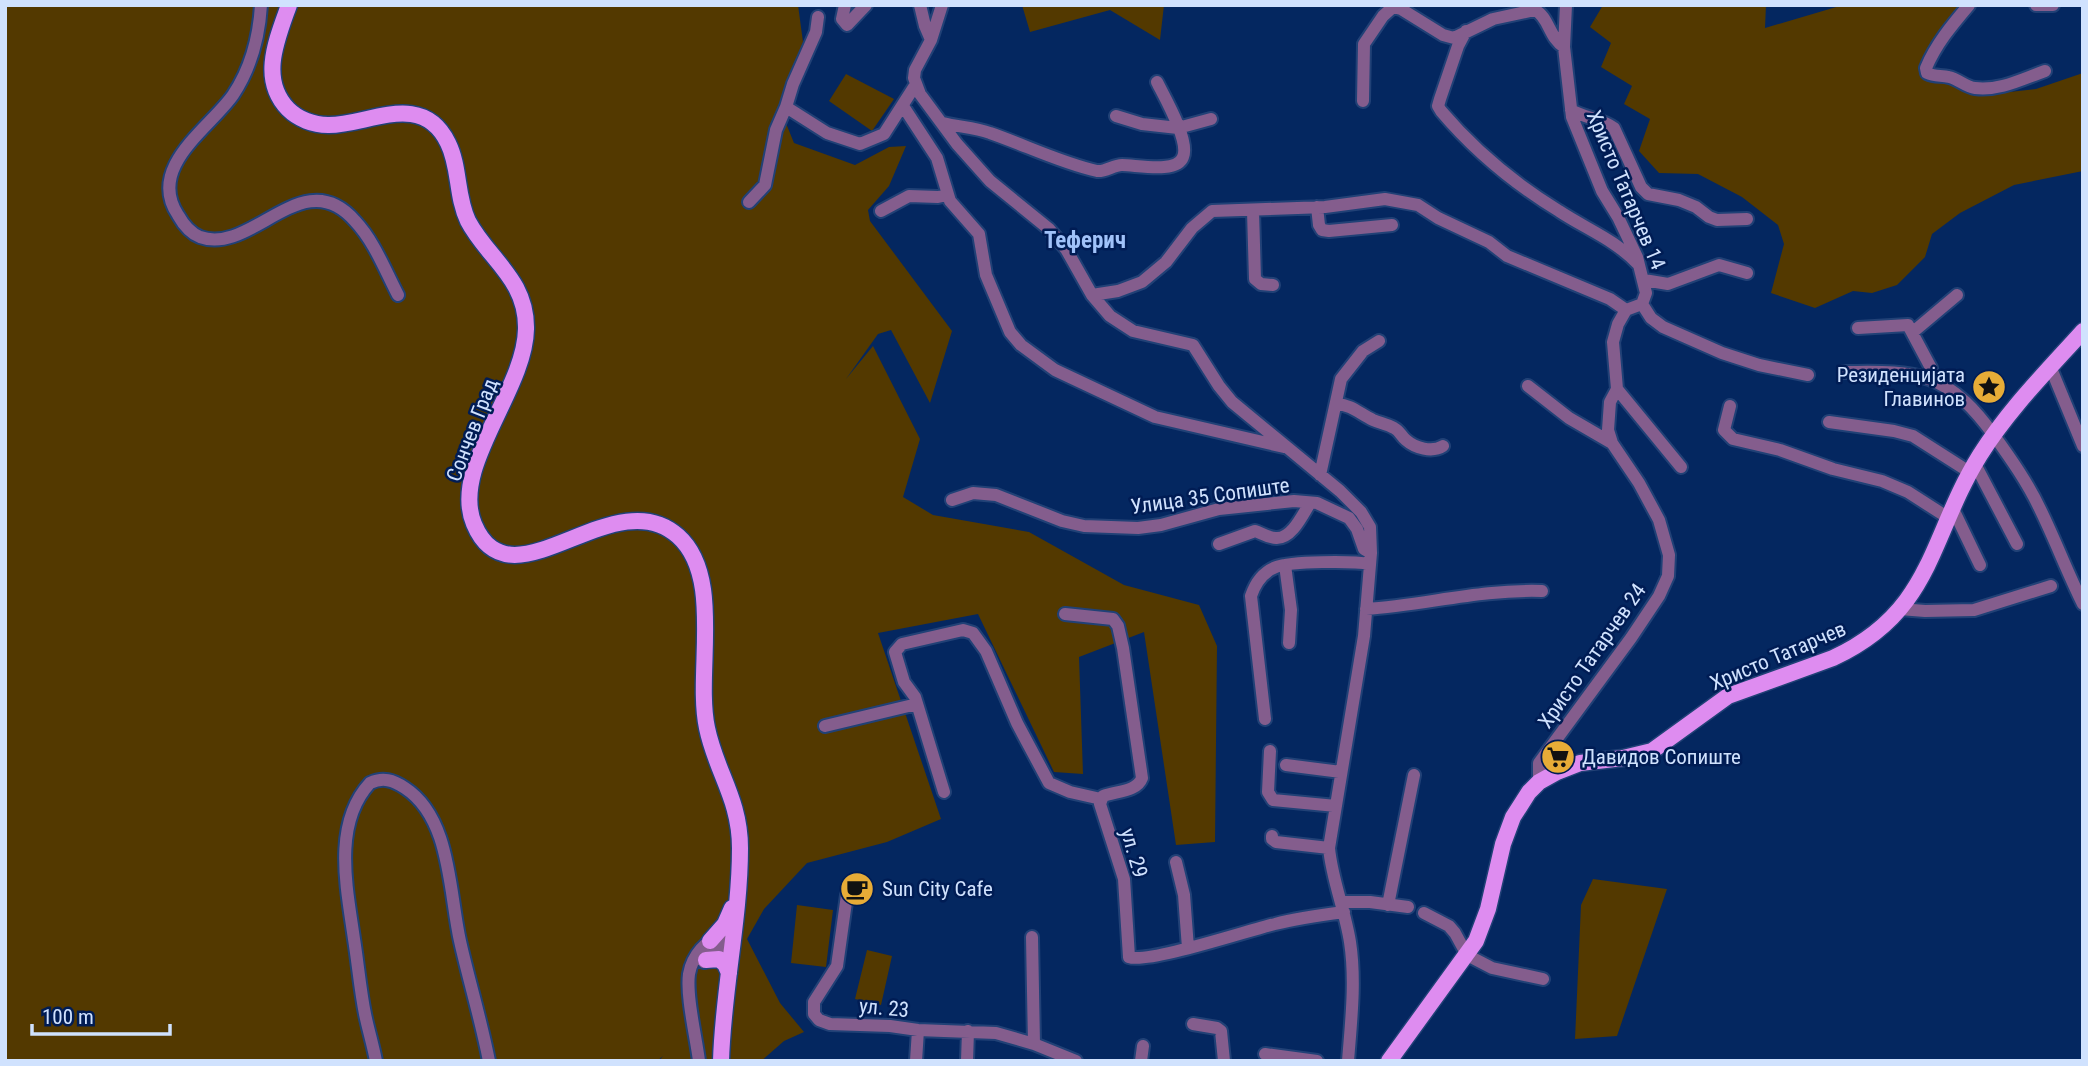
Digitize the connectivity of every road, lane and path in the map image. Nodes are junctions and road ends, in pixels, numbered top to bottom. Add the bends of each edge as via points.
1 (261, 5) edge
2 (289, 5) edge
3 (845, 5) edge
4 (866, 5) edge
5 (920, 5) edge
6 (942, 5) edge
7 (1490, 5) edge
8 (1566, 5) edge
9 (1969, 5) edge
10 (2036, 5) edge
11 (2053, 5) edge
12 (818, 17) dead end
13 (1493, 19) junction
14 (1466, 31) junction
15 (931, 40) junction
16 (1564, 47) junction
17 (2046, 71) dead end
18 (1157, 82) dead end
19 (916, 84) junction
20 (1363, 101) dead end
21 (903, 106) junction
22 (786, 107) junction
23 (1571, 110) junction
24 (1116, 116) dead end
25 (1210, 120) dead end
26 (943, 123) junction
27 (1178, 128) junction
28 (947, 195) junction
29 (749, 202) dead end
30 (1317, 208) junction
31 (881, 211) dead end
32 (1253, 211) junction
33 (1747, 219) dead end
34 (1392, 225) dead end
35 (1639, 264) junction
36 (1747, 273) dead end
37 (1643, 281) junction
38 (1273, 285) dead end
39 (398, 295) dead end
40 (1093, 295) junction
41 (1957, 295) dead end
42 (1642, 304) junction
43 (1626, 310) junction
44 (1858, 328) dead end
45 (2083, 331) edge
46 (1913, 332) junction
47 (1379, 341) dead end
48 (2050, 366) junction
49 (1844, 372) dead end
50 (1808, 375) dead end
51 (1932, 380) junction
52 (1528, 386) dead end
53 (1617, 389) junction
54 (1337, 404) junction
55 (1730, 406) dead end
56 (1829, 422) dead end
57 (1993, 435) junction
58 (1612, 443) junction
59 (1443, 446) dead end
60 (2083, 446) edge
61 (1288, 448) junction
62 (1681, 467) dead end
63 (1973, 468) junction
64 (1320, 475) junction
65 (951, 500) dead end
66 (1310, 503) junction
67 (1952, 514) junction
68 (1219, 544) dead end
69 (2017, 544) dead end
70 (1371, 559) junction
71 (1285, 565) junction
72 (1980, 565) dead end
73 (2051, 586) dead end
74 (1542, 591) dead end
75 (2083, 604) edge
76 (1366, 609) junction
77 (1900, 609) junction
78 (1065, 614) dead end
79 (1289, 643) dead end
80 (917, 704) junction
81 (1265, 719) dead end
82 (825, 726) dead end
83 (1270, 751) dead end
84 (1286, 765) dead end
85 (1341, 772) junction
86 (1414, 775) dead end
87 (1539, 782) junction
88 (944, 792) dead end
89 (1101, 799) junction
90 (1335, 806) junction
91 (1272, 836) dead end
92 (1329, 848) junction
93 (1176, 862) dead end
94 (847, 895) dead end
95 (737, 897) junction
96 (1388, 905) junction
97 (1343, 907) junction
98 (1408, 907) dead end
99 (1424, 912) dead end
100 (1032, 937) dead end
101 (710, 941) junction
102 (733, 945) junction
103 (1188, 948) junction
104 (1467, 955) junction
105 (706, 960) junction
106 (729, 973) junction
107 (1543, 979) dead end
108 (690, 987) junction
109 (1193, 1024) dead end
110 (918, 1030) junction
111 (968, 1031) junction
112 (1034, 1044) junction
113 (1143, 1046) dead end
114 (1265, 1054) dead end
115 (376, 1061) edge
116 (489, 1061) edge
117 (699, 1061) edge
118 (722, 1061) edge
119 (916, 1061) edge
120 (967, 1061) edge
121 (1076, 1061) edge
122 (1140, 1061) edge
123 (1224, 1061) edge
124 (1317, 1061) edge
125 (1348, 1061) edge
126 (1389, 1061) edge

1 - 39 street via 260,34 232,96 178,157 169,183 173,208 198,236 216,240 287,207 310,201 333,203 364,231
2 - 95 main road, Сончев Град via 272,62 273,85 287,108 302,120 331,126 398,113 422,117 434,126 450,149 470,224 508,272 521,297 526,331 518,371 481,454 468,497 481,537 502,554 532,553 620,520 642,519 678,536 695,558 704,591 702,694 707,731 740,828
3 - 4 street via 842,19 847,25
5 - 15 street
6 - 15 street
7 - 13 street
8 - 16 street, Христо Татарчев 14
9 - 17 street via 1932,53 1927,73 1986,88 2005,87
10 - 11 street
12 - 22 street
13 - 14 street
13 - 16 street via 1538,11 1553,39
14 - 20 street via 1447,37 1396,6 1390,8 1364,44
14 - 35 street via 1440,99 1440,111 1517,183 1614,242
15 - 19 street via 915,70
16 - 23 street, Христо Татарчев 14
18 - 27 street
19 - 21 street
19 - 26 street
21 - 22 street via 884,134 860,144 827,133
21 - 28 street via 936,158
22 - 29 street via 776,130 765,186
23 - 33 street via 1614,128 1648,194 1679,200 1717,220
23 - 35 street, Христо Татарчев 14 via 1602,191
24 - 27 street
25 - 27 street
26 - 27 street via 989,132 1100,172 1122,165 1180,162 1185,154
26 - 40 street via 990,181 1049,229
28 - 31 street via 909,195
28 - 61 street via 979,234 986,275 1010,332 1037,358 1155,417
30 - 32 street
30 - 34 street via 1319,225 1329,232
30 - 43 street via 1385,199 1410,202 1507,256
32 - 38 street via 1255,279
32 - 40 street via 1212,211 1142,282
35 - 37 street, Христо Татарчев 14
36 - 37 street via 1719,264 1668,284
37 - 42 street, Христо Татарчев 14 via 1646,293
40 - 61 street via 1122,326 1193,345 1226,395
41 - 46 street
42 - 43 street
42 - 50 street via 1663,327 1722,353
43 - 53 street, Христо Татарчев 24 via 1613,342
44 - 46 street via 1903,324
45 - 48 main road, Христо Татарчев
46 - 51 street
47 - 54 street via 1347,369
48 - 57 main road, Христо Татарчев
48 - 60 street
49 - 51 street
51 - 57 street via 1971,407
52 - 58 street
53 - 58 street, Христо Татарчев 24 via 1607,421
53 - 62 street
54 - 59 street via 1348,404 1391,426 1417,446 1430,450
54 - 64 street
55 - 67 street via 1724,430 1733,439 1882,481
56 - 63 street via 1913,436
57 - 63 main road, Христо Татарчев
57 - 75 street via 2041,510
58 - 87 street, Христо Татарчев 24 via 1659,520 1669,555 1668,576 1660,596 1539,763
61 - 64 street
63 - 67 main road, Христо Татарчев
63 - 69 street
64 - 70 street via 1367,521
65 - 66 street, Улица 35 Сопиште via 973,493 996,495 1062,521 1138,528 1229,508
66 - 68 street via 1282,537 1255,531
66 - 70 street, Улица 35 Сопиште via 1349,518
67 - 72 street
67 - 77 main road, Христо Татарчев via 1914,593
70 - 71 street
70 - 76 street
71 - 79 street
71 - 81 street via 1262,576 1251,596
73 - 77 street via 1973,610
74 - 76 street via 1493,592
76 - 85 street
77 - 87 main road, Христо Татарчев via 1850,650 1728,696 1651,751 1580,763
78 - 89 street via 1113,620 1123,648 1142,778 1138,786
80 - 82 street
80 - 88 street
80 - 89 street via 904,682 896,649 932,636 968,631 986,651 1049,783
83 - 90 street via 1268,792 1273,800
84 - 85 street
85 - 90 street
86 - 96 street
87 - 104 main road, Христо Татарчев via 1513,817 1482,928
89 - 103 street, ул. 29 via 1124,879 1129,957
90 - 92 street
91 - 92 street via 1276,842
92 - 97 street
93 - 103 street
94 - 110 street, ул. 23 via 837,966 814,1003 814,1014 825,1023
95 - 101 main road via 725,924
95 - 102 main road, Сончев Град
96 - 97 street, ул. 29
96 - 98 street, ул. 29
97 - 103 street, ул. 29
97 - 125 street via 1351,958
99 - 104 street via 1449,926
100 - 112 street
101 - 102 street via 720,938
101 - 108 street via 691,966
102 - 105 street
102 - 106 main road, Сончев Град
104 - 107 street via 1492,968
104 - 126 main road, Христо Татарчев
105 - 106 main road via 719,959
105 - 108 street
106 - 118 main road
108 - 117 street
109 - 123 street via 1221,1031
110 - 111 street, ул. 23
110 - 119 street
111 - 112 street, ул. 23 via 996,1032
111 - 120 street
112 - 121 street, ул. 23
113 - 122 street
114 - 124 street
115 - 116 street via 347,889 346,847 358,799 370,783 388,779 419,801 440,839

